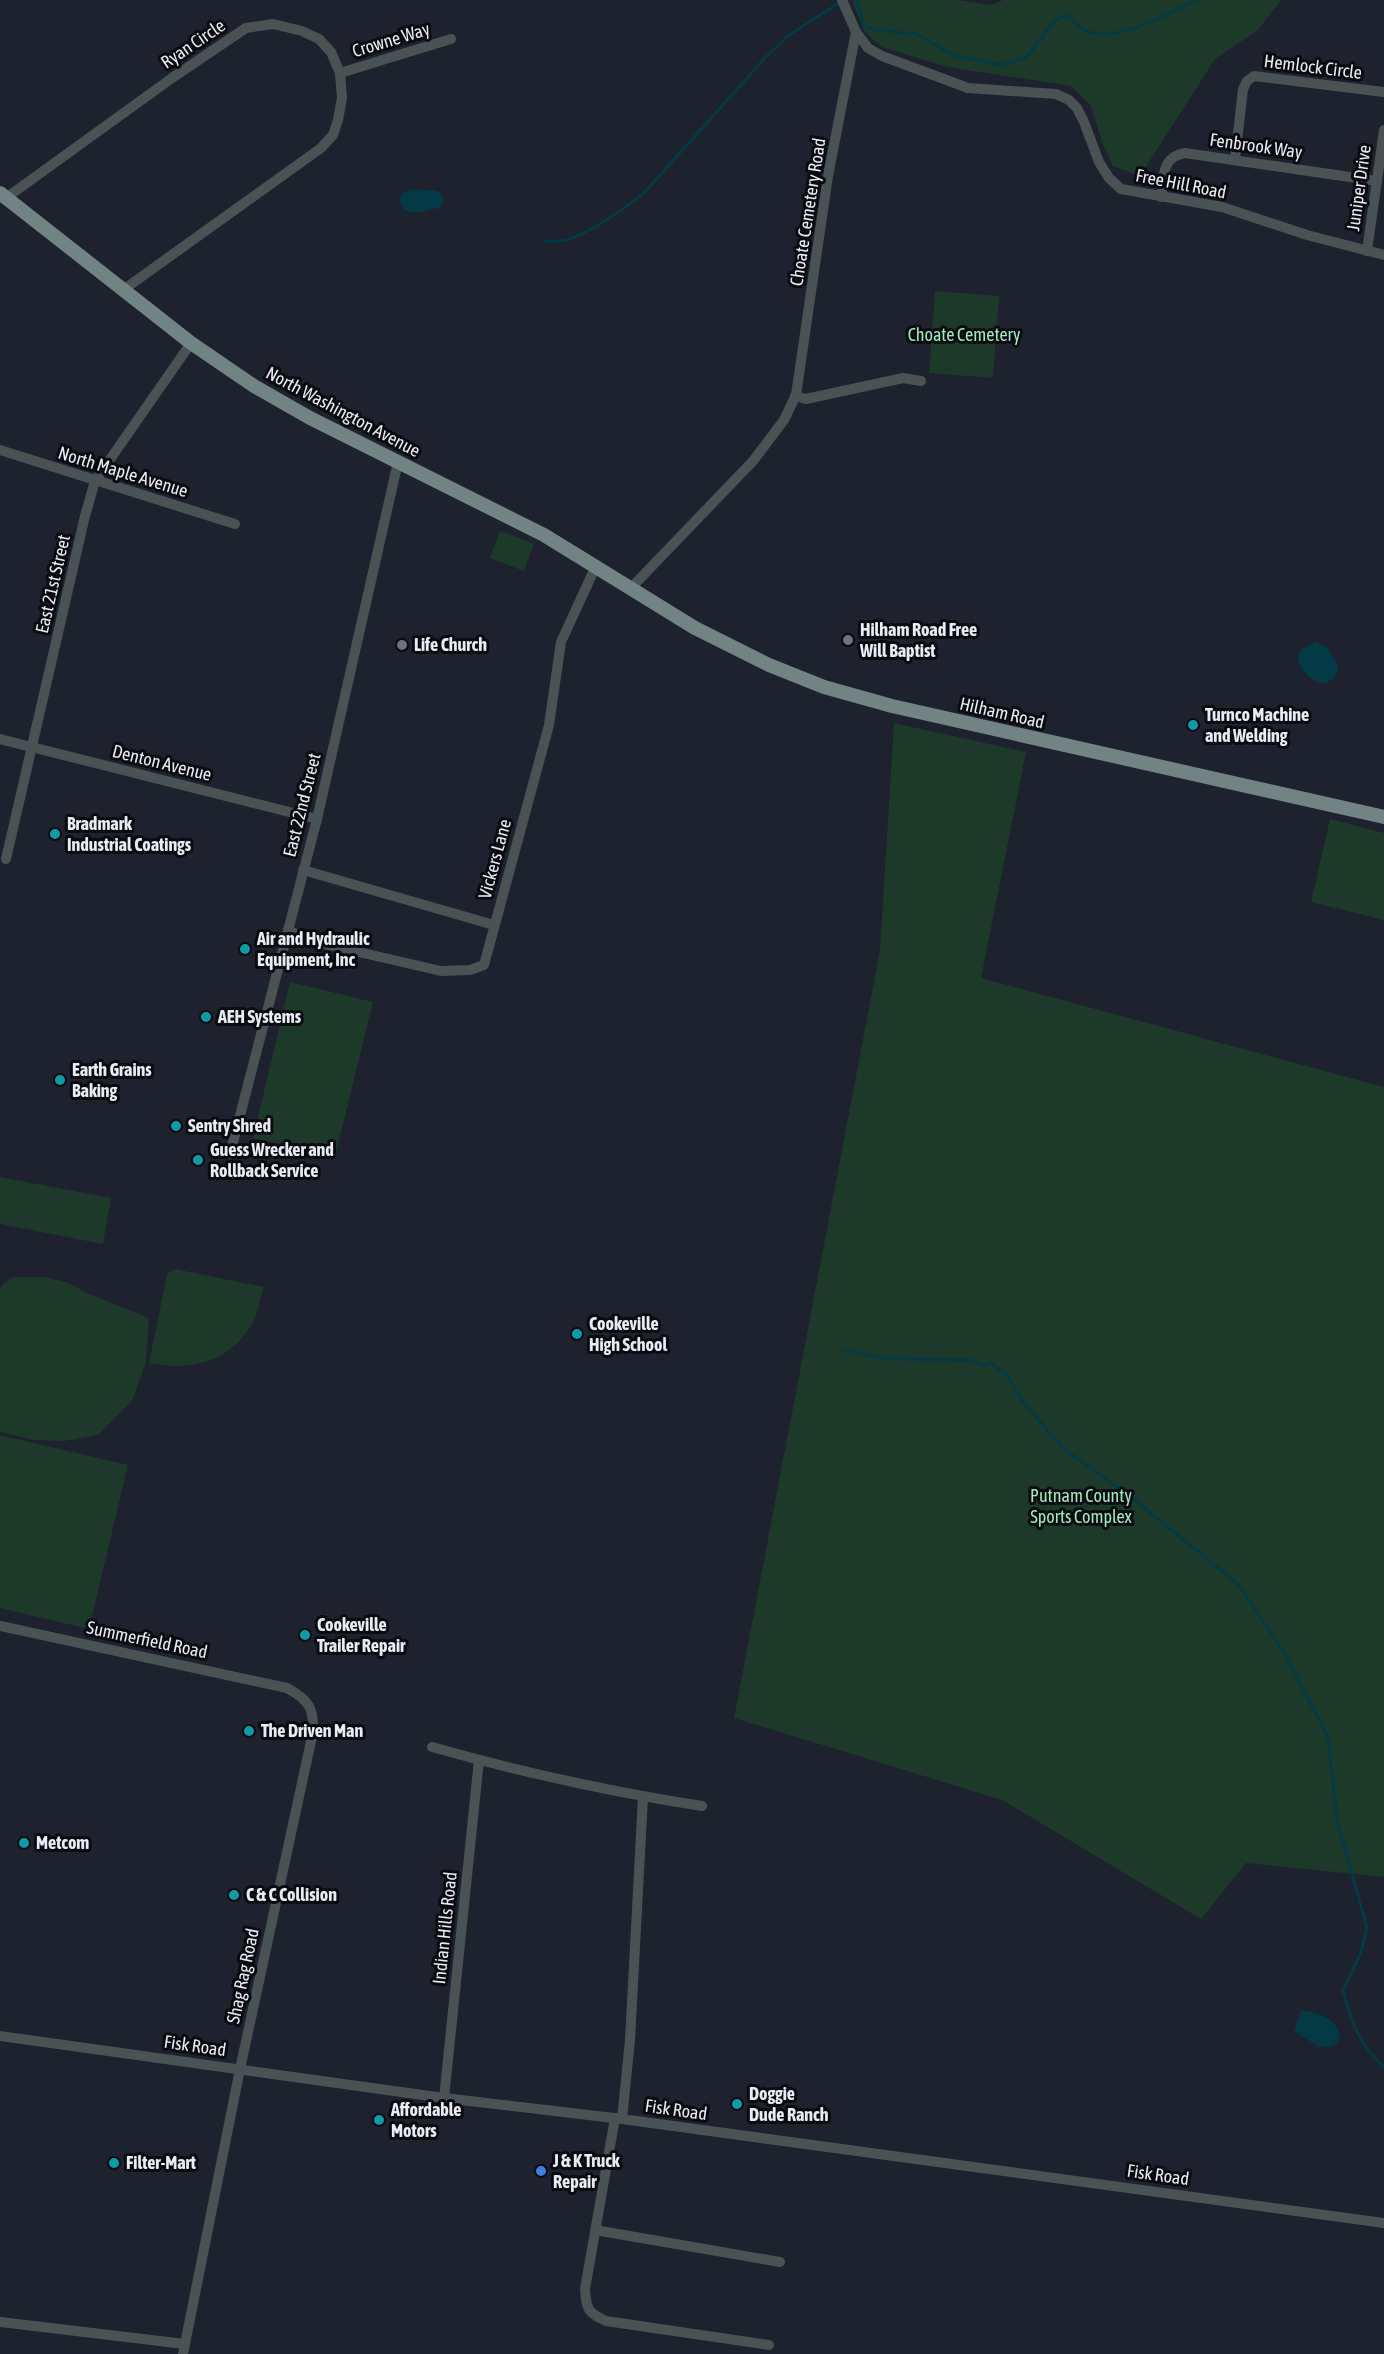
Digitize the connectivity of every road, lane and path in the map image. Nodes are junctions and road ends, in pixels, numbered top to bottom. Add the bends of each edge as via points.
1 (842, 0) edge
2 (856, 32) junction
3 (451, 39) dead end
4 (340, 73) junction
5 (1384, 92) edge
6 (1384, 130) edge
7 (1235, 159) junction
8 (1377, 181) junction
9 (3, 196) edge
10 (1161, 197) junction
11 (1367, 251) junction
12 (1384, 255) edge
13 (123, 290) junction
14 (190, 343) junction
15 (921, 381) dead end
16 (795, 396) junction
17 (0, 450) edge
18 (398, 462) junction
19 (95, 481) junction
20 (235, 524) dead end
21 (595, 568) junction
22 (632, 588) junction
23 (0, 739) edge
24 (33, 748) junction
25 (1384, 817) edge
26 (317, 819) junction
27 (6, 859) dead end
28 (303, 870) junction
29 (494, 925) junction
30 (288, 930) junction
31 (230, 1154) dead end
32 (0, 1626) edge
33 (287, 1688) joint
34 (432, 1747) dead end
35 (479, 1760) junction
36 (643, 1797) junction
37 (702, 1806) dead end
38 (0, 2036) edge
39 (240, 2069) junction
40 (444, 2098) junction
41 (619, 2119) junction
42 (1384, 2223) edge
43 (595, 2230) junction
44 (780, 2262) dead end
45 (0, 2322) edge
46 (770, 2345) dead end
47 (184, 2349) edge

1 - 2 street, Free Hill Road
2 - 10 street, Free Hill Road via 868,48 882,56 968,88 1056,94 1069,100 1077,108 1109,178 1121,189
2 - 16 street, Choate Cemetery Road via 828,176
3 - 4 street, Crowne Way
4 - 9 street, Ryan Circle via 332,52 319,39 273,24 246,28
4 - 13 street, Ryan Circle via 342,98 338,120 333,135 321,148
5 - 7 street, Hemlock Circle via 1254,76 1243,89
6 - 8 street, Juniper Drive
7 - 8 street, Fenbrook Way
7 - 10 street, Fenbrook Way via 1185,153 1171,157 1166,164
8 - 11 street, Juniper Drive
9 - 13 main road, North Washington Avenue
10 - 11 street, Free Hill Road via 1222,207
11 - 12 street, Free Hill Road
13 - 14 main road, North Washington Avenue
14 - 18 main road, North Washington Avenue via 263,392
14 - 19 street, East 21st Street
15 - 16 street via 903,378 806,399
16 - 22 street, Choate Cemetery Road via 784,420 753,461
17 - 19 street, North Maple Avenue
18 - 21 main road, North Washington Avenue via 544,535
18 - 26 street, East 22nd Street
19 - 20 street, North Maple Avenue
19 - 24 street, East 21st Street
21 - 22 main road, North Washington Avenue
21 - 29 street, Vickers Lane via 561,642 549,725
22 - 25 main road, Hilham Road via 695,628 824,687 892,706
23 - 24 street, Denton Avenue
24 - 26 street, Denton Avenue
24 - 27 street, East 21st Street
26 - 28 street, East 22nd Street
28 - 29 street
28 - 30 street, East 22nd Street
29 - 30 street, Vickers Lane via 484,966 441,971 311,941
30 - 31 street, East 22nd Street
32 - 33 street, Summerfield Road
33 - 39 street, Shag Rag Road via 310,1705 313,1732
34 - 35 street
35 - 36 street
35 - 40 street, Indian Hills Road
36 - 37 street
36 - 41 street via 630,2040
38 - 39 street, Fisk Road
39 - 40 street, Fisk Road
39 - 47 street, Shag Rag Road
40 - 41 street, Fisk Road
41 - 42 street, Fisk Road
41 - 43 street
43 - 44 street
43 - 46 street via 585,2289 586,2304 592,2314 606,2321
45 - 47 street

